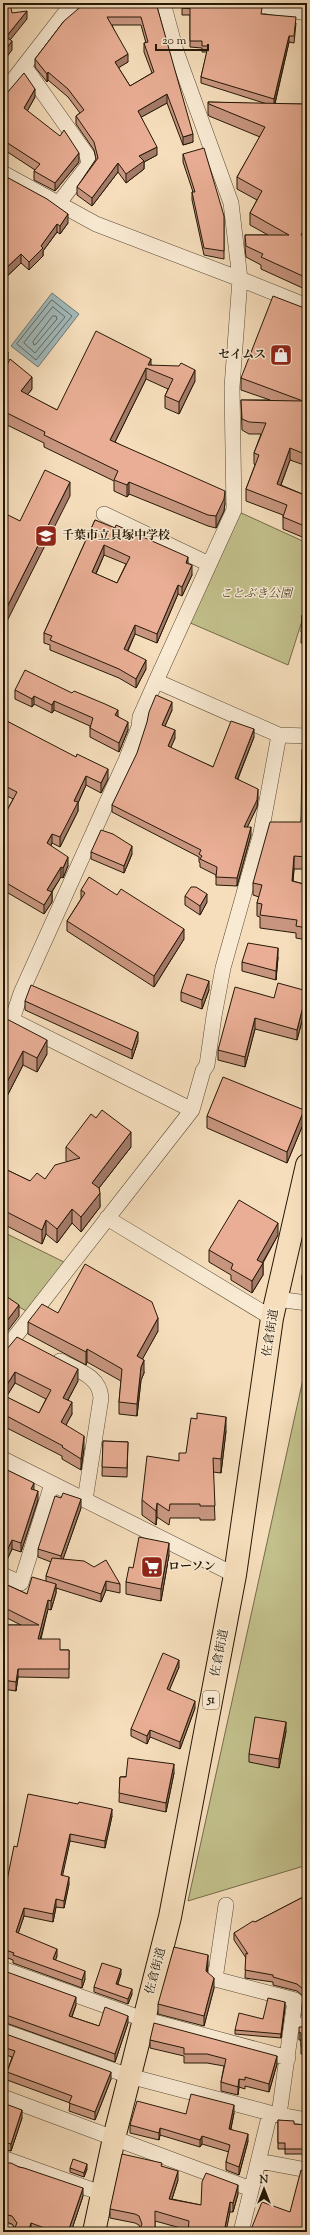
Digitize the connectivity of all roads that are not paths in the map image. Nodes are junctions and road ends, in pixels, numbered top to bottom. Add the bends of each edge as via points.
1 (72, 3) edge
2 (163, 3) edge
3 (249, 3) edge
4 (307, 13) edge
5 (24, 66) junction
6 (3, 93) edge
7 (3, 173) edge
8 (58, 204) junction
9 (240, 279) junction
10 (307, 306) edge
11 (104, 514) dead end
12 (209, 564) junction
13 (156, 681) junction
14 (278, 735) junction
15 (307, 736) edge
16 (192, 1110) junction
17 (307, 1165) edge
18 (107, 1218) junction
19 (307, 1303) edge
20 (274, 1308) junction
21 (3, 1352) edge
22 (48, 1354) edge
23 (3, 1459) edge
24 (52, 1484) junction
25 (85, 1500) junction
26 (3, 1574) edge
27 (235, 1575) junction
28 (226, 1905) dead end
29 (3, 1969) edge
30 (143, 2019) junction
31 (300, 2025) edge
32 (3, 2031) edge
33 (288, 2058) junction
34 (129, 2076) junction
35 (3, 2097) edge
36 (274, 2114) junction
37 (307, 2120) edge
38 (114, 2138) junction
39 (3, 2158) edge
40 (259, 2162) junction
41 (307, 2170) edge
42 (251, 2189) junction
43 (101, 2193) junction
44 (100, 2228) edge
45 (3, 2230) edge
46 (8, 2232) edge
47 (240, 2232) edge

1 - 5 street
2 - 9 street via 176,51 230,203
3 - 4 street
5 - 6 street
5 - 8 street via 87,155 89,164
7 - 8 street
8 - 9 street via 96,224
9 - 10 street
9 - 12 street via 232,387 234,510
11 - 12 street
12 - 13 street
13 - 14 street
13 - 16 street via 140,716 139,727 126,760 21,992 12,1020
14 - 15 street
14 - 16 street via 261,833 223,968 208,1065 203,1071
16 - 18 street
17 - 20 highway, 佐倉街道 / 51
18 - 20 street
18 - 21 street via 22,1340
19 - 20 street
20 - 27 highway, 佐倉街道 / 51
22 - 25 street via 94,1379 101,1389
23 - 24 street
24 - 25 street
24 - 26 street via 21,1583
25 - 27 street
27 - 30 highway, 佐倉街道 / 51 via 170,1917
28 - 31 street via 215,1980 295,2000
29 - 30 street
30 - 33 street
30 - 34 highway, 佐倉街道 / 51
31 - 33 street
32 - 34 street
33 - 36 street
34 - 36 street
34 - 38 highway, 佐倉街道 / 51
35 - 38 street
36 - 37 street
36 - 40 street
38 - 42 street
38 - 43 highway, 佐倉街道 / 51
39 - 43 street
40 - 41 street
40 - 42 street
42 - 47 street
43 - 44 highway, 佐倉街道 / 51
45 - 46 street

